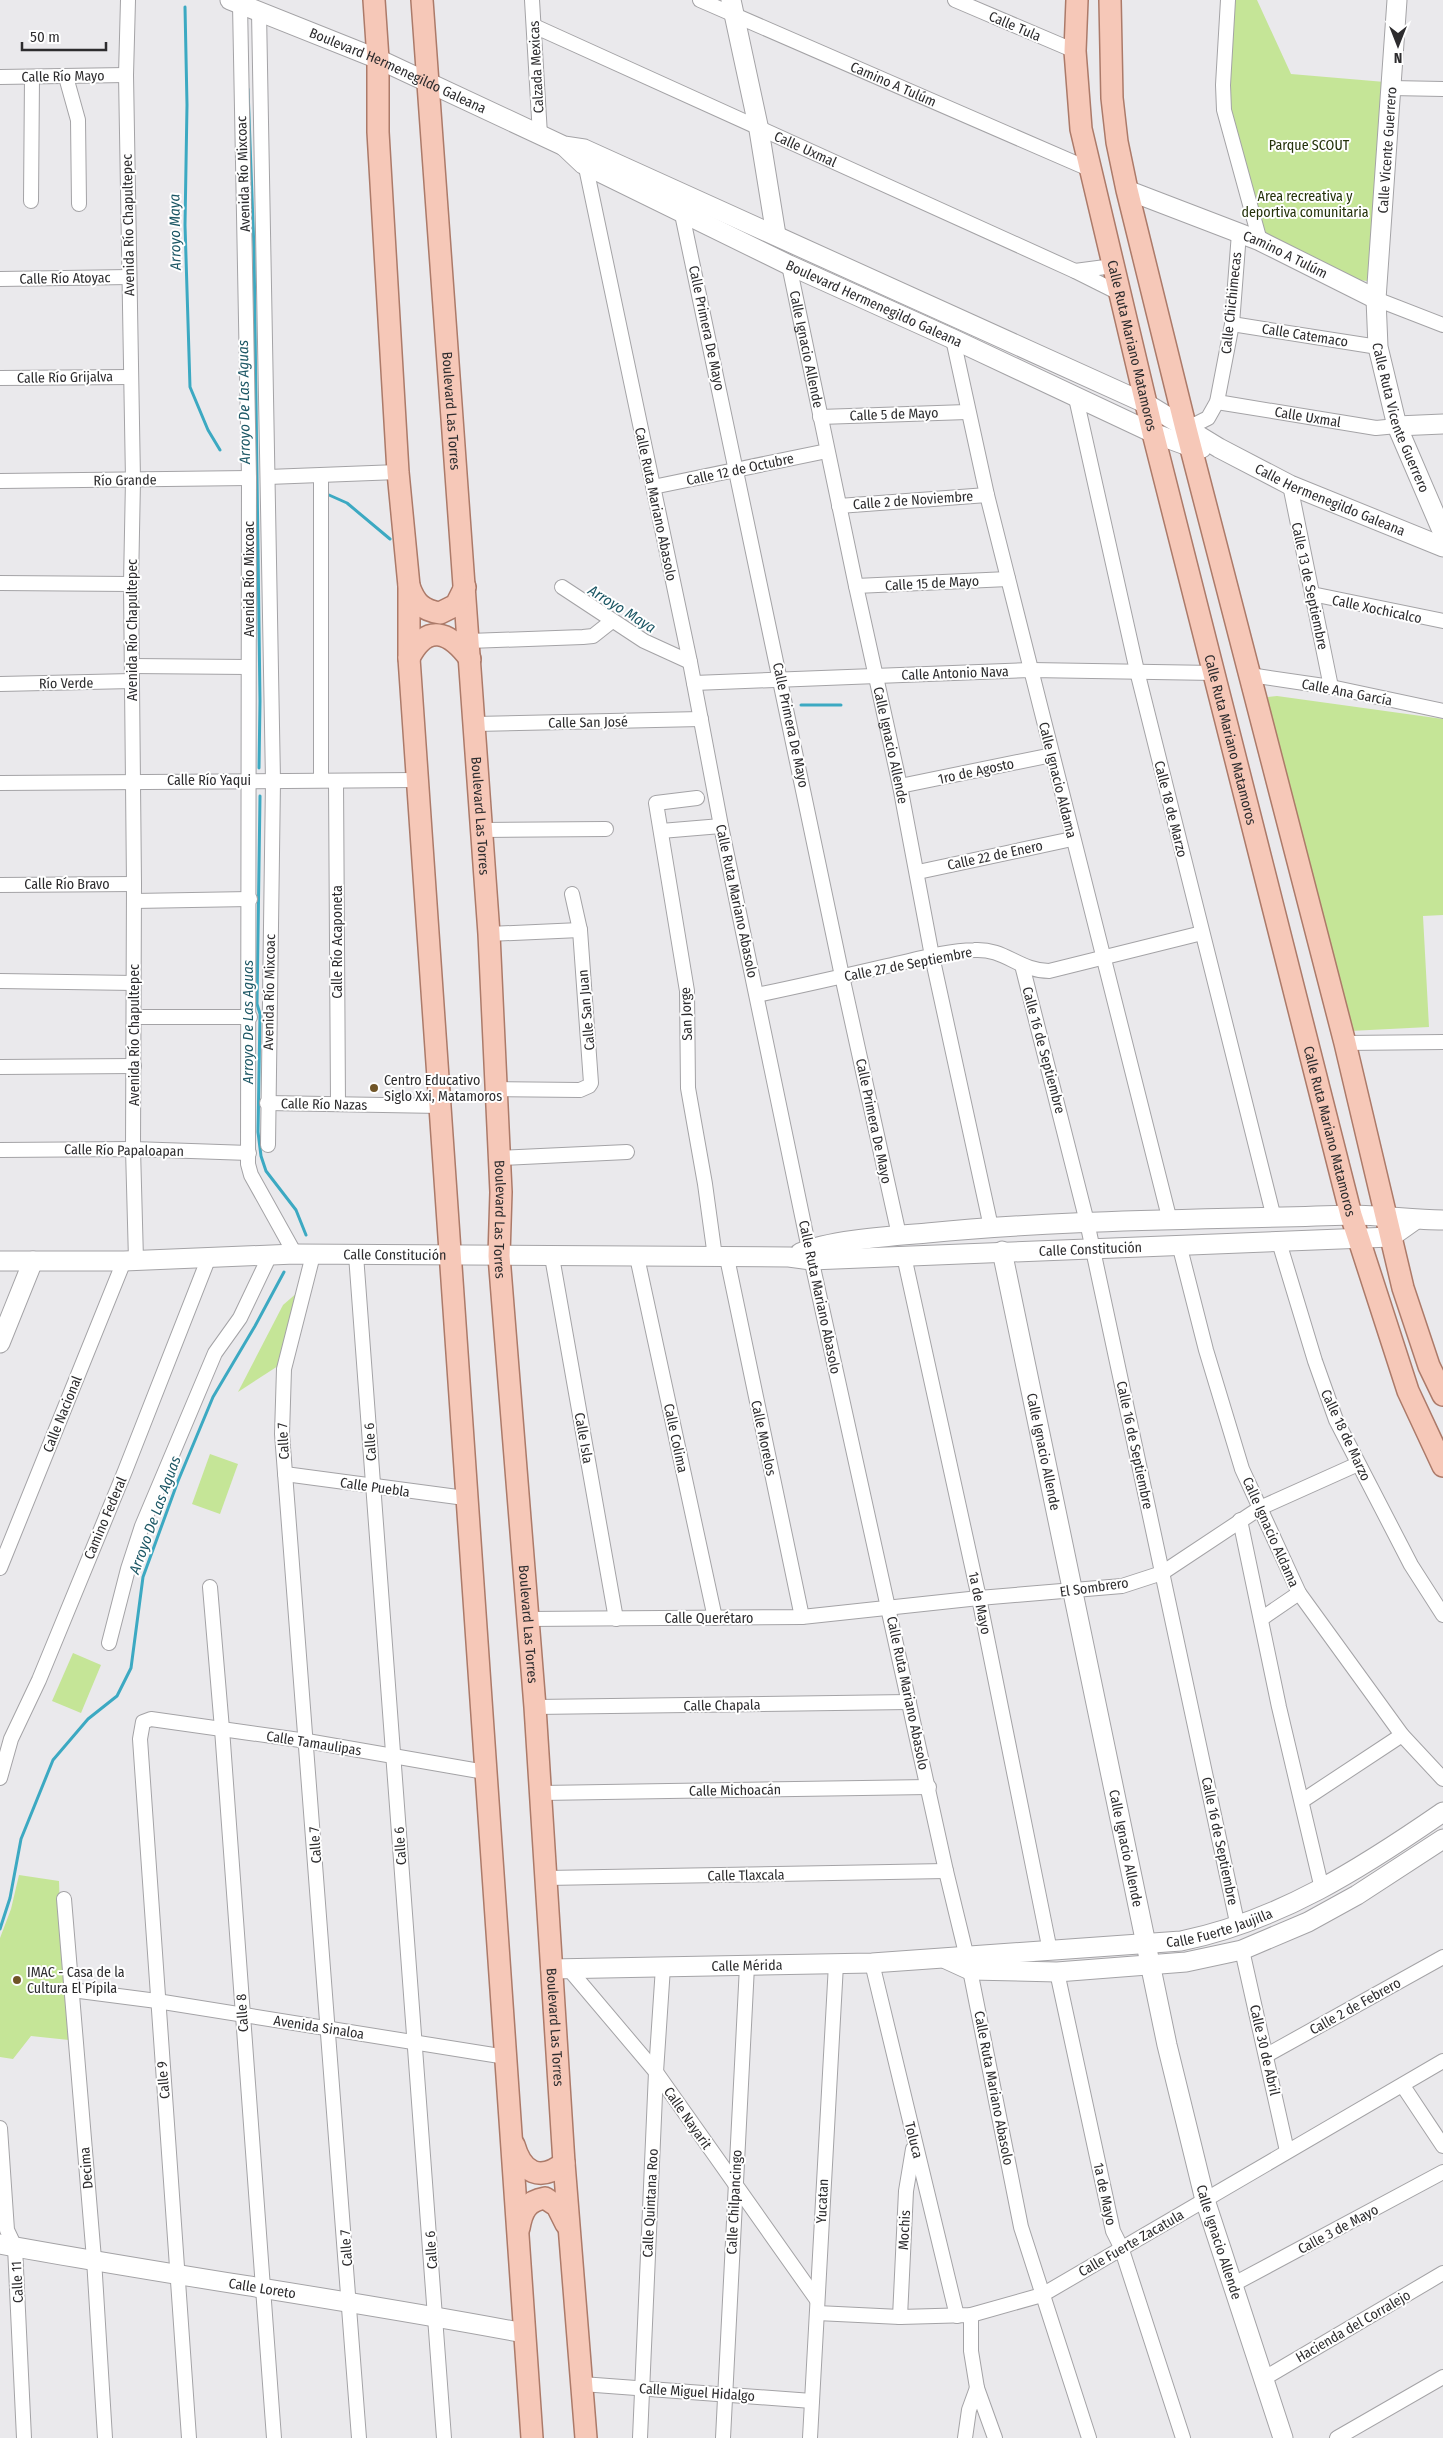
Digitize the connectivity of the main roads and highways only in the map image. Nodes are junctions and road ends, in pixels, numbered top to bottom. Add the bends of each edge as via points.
1 (374, 0) edge
2 (422, 0) edge
3 (1077, 0) edge
4 (1110, 0) edge
5 (1397, 0) edge
6 (235, 2) edge
7 (732, 8) edge
8 (378, 59) junction
9 (429, 83) junction
10 (584, 156) junction
11 (1127, 190) junction
12 (776, 235) junction
13 (1376, 299) junction
14 (1147, 404) junction
15 (1443, 424) edge
16 (1397, 426) junction
17 (1153, 433) junction
18 (1188, 438) junction
19 (1439, 512) edge
20 (1443, 532) edge
21 (1443, 546) edge
22 (409, 586) junction
23 (465, 587) junction
24 (469, 650) junction
25 (409, 658) junction
26 (1351, 1215) junction
27 (1386, 1215) junction
28 (1415, 1220) junction
29 (1443, 1220) edge
30 (1391, 1237) junction
31 (1358, 1239) junction
32 (1002, 1251) junction
33 (810, 1254) junction
34 (451, 1255) junction
35 (499, 1256) junction
36 (0, 1261) edge
37 (33, 1261) junction
38 (0, 1343) edge
39 (1443, 1395) edge
40 (1443, 1466) edge
41 (1443, 1812) edge
42 (1443, 1839) edge
43 (1147, 1944) junction
44 (969, 1963) junction
45 (1151, 1966) junction
46 (559, 1969) junction
47 (511, 2133) junction
48 (564, 2163) junction
49 (518, 2234) junction
50 (570, 2234) junction
51 (7, 2245) edge
52 (524, 2333) junction
53 (532, 2438) edge
54 (586, 2438) edge
55 (1283, 2438) edge

1 - 8 main road
2 - 9 main road, Boulevard Las Torres
3 - 14 main road, Calle Ruta Mariano Matamoros via 1075,51 1080,129
4 - 11 main road via 1112,98 1116,142
5 - 13 main road, Calle Vicente Guerrero
6 - 8 main road, Boulevard Hermenegildo Galeana
7 - 12 main road via 759,130
8 - 9 main road, Boulevard Hermenegildo Galeana
8 - 22 main road via 378,132 398,472
9 - 10 main road, Boulevard Hermenegildo Galeana
9 - 23 main road, Boulevard Las Torres
10 - 12 main road, Boulevard Hermenegildo Galeana
10 - 17 main road, Boulevard Hermenegildo Galeana via 682,214
11 - 13 main road, Camino A Tulúm via 1260,241
11 - 18 main road
12 - 14 main road, Boulevard Hermenegildo Galeana
13 - 16 main road, Calle Ruta Vicente Guerrero via 1378,347
14 - 17 main road, Calle Ruta Mariano Matamoros
14 - 18 main road, Boulevard Hermenegildo Galeana
15 - 16 main road, Calle Uxmal
16 - 19 main road, Calle Ruta Vicente Guerrero
17 - 18 main road, Boulevard Hermenegildo Galeana
17 - 26 main road, Calle Ruta Mariano Matamoros
18 - 21 main road, Calle Hermenegildo Galeana via 1218,448 1290,485
18 - 27 main road via 1345,1043
19 - 20 main road, Calle Ruta Vicente Guerrero
22 - 23 main road via 414,600 422,608 440,613 456,606
22 - 25 main road
23 - 24 main road, Boulevard Las Torres
24 - 25 main road via 440,635 427,636 420,640
24 - 35 main road, Boulevard Las Torres via 489,934 500,1158
25 - 34 main road
26 - 27 main road, Calle Constitución
26 - 31 main road, Calle Ruta Mariano Matamoros
26 - 33 main road, Calle Constitución via 992,1226 899,1235
27 - 28 main road, Calle Constitución
27 - 30 main road
28 - 29 main road, Calle Constitución
28 - 30 main road
30 - 31 main road, Calle Constitución
30 - 39 main road via 1415,1328
31 - 32 main road, Calle Constitución
31 - 40 main road, Calle Ruta Mariano Matamoros via 1408,1391
32 - 33 main road, Calle Constitución via 904,1256
32 - 43 main road, Calle Ignacio Allende
33 - 35 main road, Calle Constitución via 789,1258
34 - 35 main road, Calle Constitución
34 - 37 main road, Calle Constitución via 304,1254
34 - 47 main road
35 - 46 main road, Boulevard Las Torres via 546,1878
36 - 37 main road, Calle Constitución
37 - 38 main road
41 - 43 main road, Calle Fuerte Jaujilla via 1380,1856 1281,1910 1238,1927 1181,1941
42 - 45 main road, Calle Fuerte Jaujilla via 1357,1895 1308,1922 1242,1950
43 - 44 main road, Calle Fuerte Jaujilla via 1050,1951
43 - 45 main road, Calle Ignacio Allende
44 - 45 main road, Calle Fuerte Jaujilla via 1057,1972
44 - 46 main road, Calle Mérida via 945,1959
45 - 55 main road, Calle Ignacio Allende via 1205,2200
46 - 48 main road, Boulevard Las Torres
47 - 48 main road via 519,2160 530,2170 546,2174
47 - 49 main road
48 - 50 main road, Boulevard Las Torres
49 - 50 main road via 526,2205 545,2198 557,2206
49 - 52 main road
50 - 54 main road, Boulevard Las Torres
51 - 52 main road, Calle Loreto
52 - 53 main road

